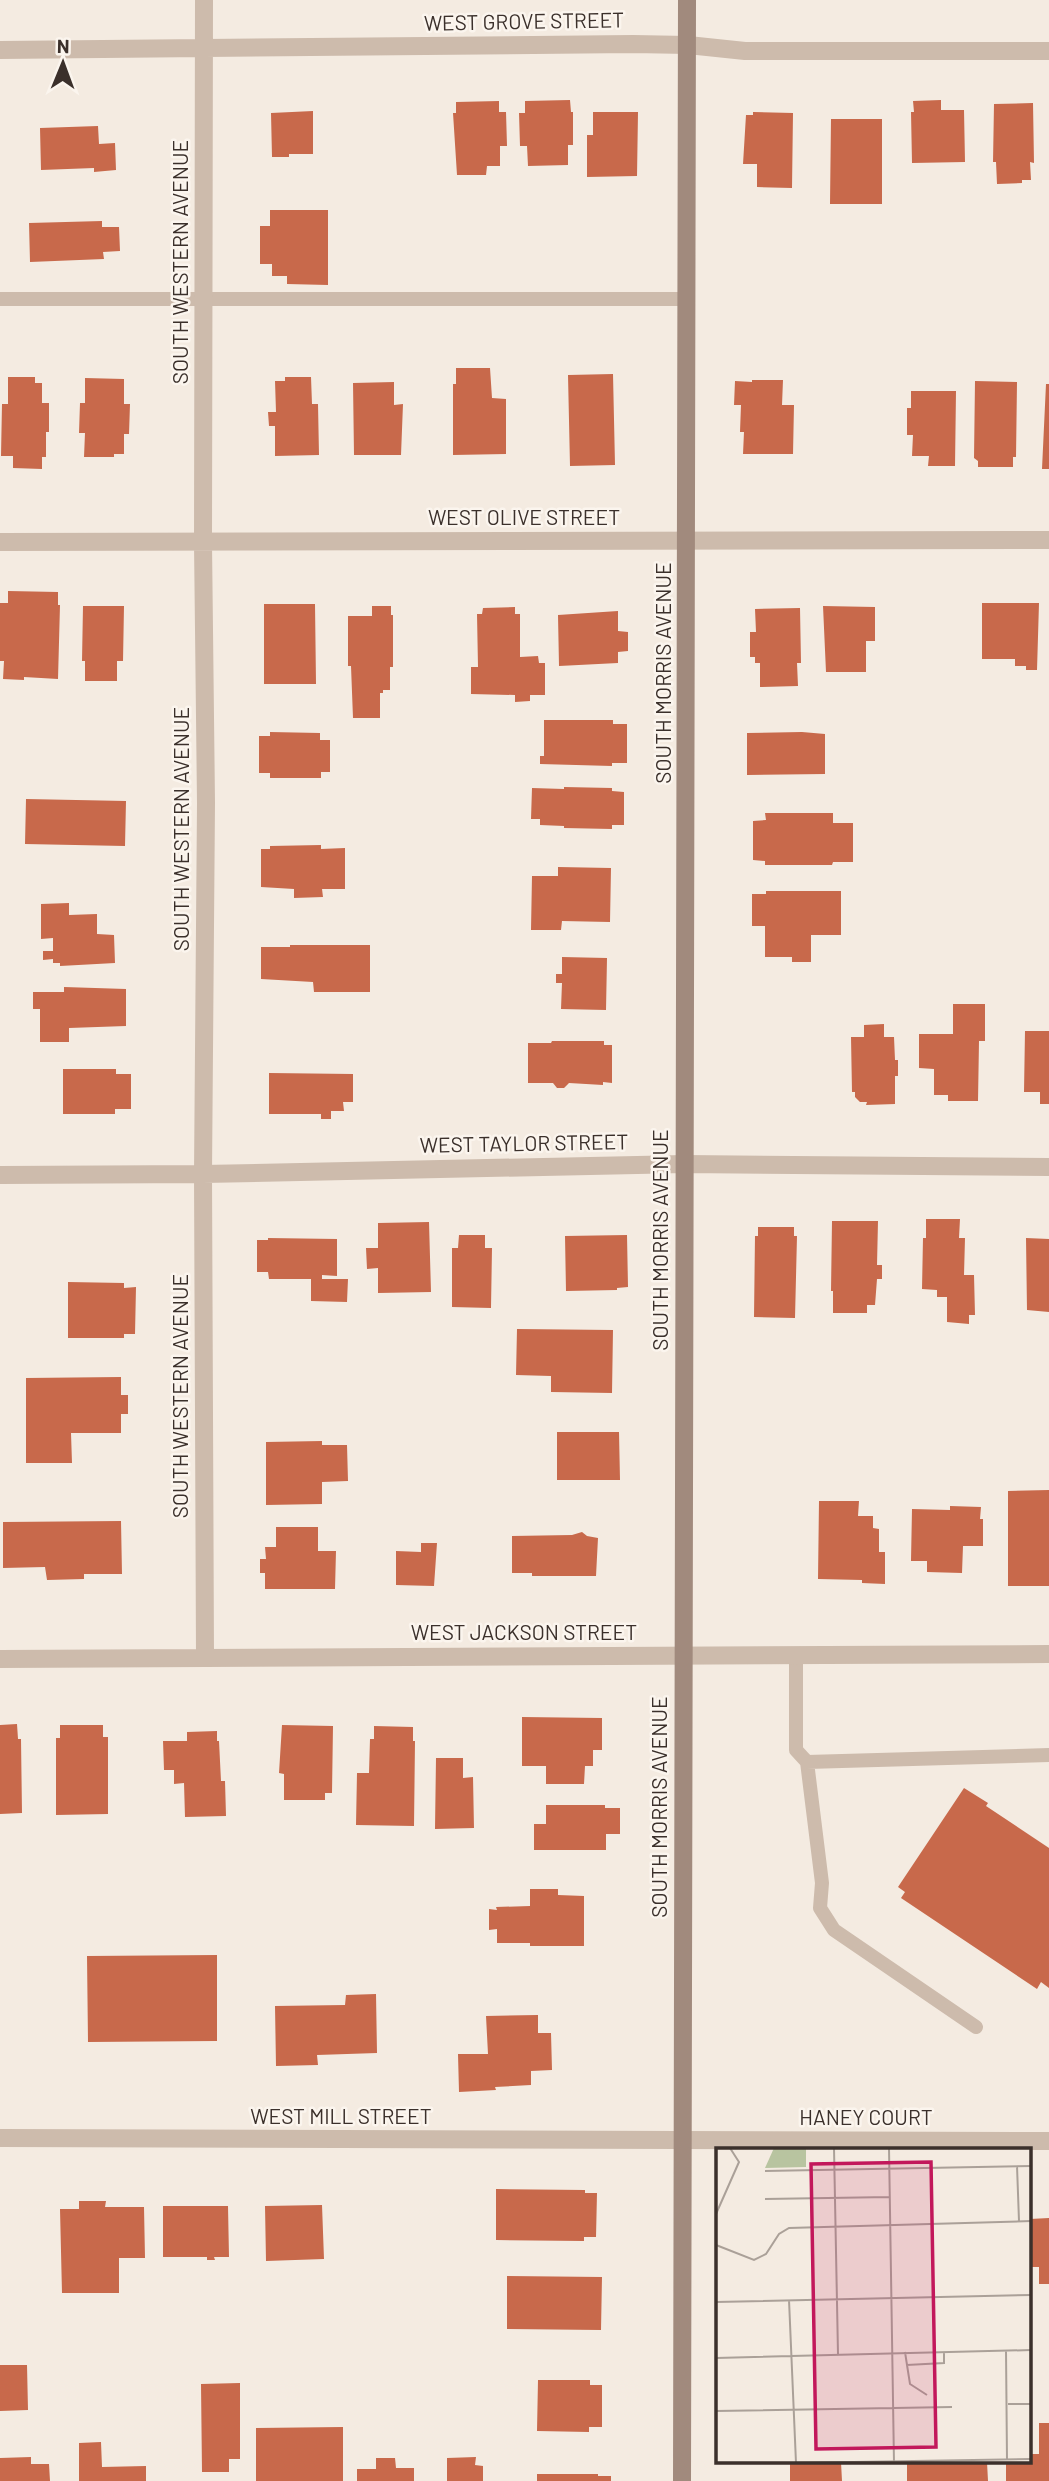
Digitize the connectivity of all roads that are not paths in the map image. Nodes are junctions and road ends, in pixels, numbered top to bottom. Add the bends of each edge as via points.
1 (204, 0) edge
2 (687, 0) edge
3 (688, 45) junction
4 (204, 49) junction
5 (0, 50) edge
6 (1049, 51) edge
7 (0, 299) edge
8 (688, 299) junction
9 (204, 300) junction
10 (688, 539) junction
11 (1049, 540) edge
12 (0, 542) edge
13 (203, 543) junction
14 (684, 1164) junction
15 (1049, 1167) edge
16 (203, 1174) junction
17 (0, 1175) edge
18 (1049, 1654) edge
19 (683, 1655) junction
20 (796, 1655) junction
21 (205, 1657) junction
22 (0, 1660) edge
23 (1049, 1755) edge
24 (807, 1762) junction
25 (976, 2027) dead end
26 (0, 2138) edge
27 (682, 2141) junction
28 (1049, 2141) edge
29 (682, 2481) edge

1 - 4 street, SOUTH WESTERN AVENUE
2 - 3 main road, SOUTH MORRIS AVENUE
3 - 4 street, WEST GROVE STREET
3 - 6 street, WEST GROVE STREET via 746,51
3 - 8 main road, SOUTH MORRIS AVENUE
4 - 5 street, WEST GROVE STREET
4 - 9 street, SOUTH WESTERN AVENUE
7 - 9 lane
8 - 9 lane
8 - 10 main road, SOUTH MORRIS AVENUE
9 - 13 street, SOUTH WESTERN AVENUE
10 - 11 street, WEST OLIVE STREET
10 - 13 street, WEST OLIVE STREET
10 - 14 main road, SOUTH MORRIS AVENUE
12 - 13 street, WEST OLIVE STREET
13 - 16 street, SOUTH WESTERN AVENUE
14 - 15 street, WEST TAYLOR STREET
14 - 16 street, WEST TAYLOR STREET
14 - 19 main road, SOUTH MORRIS AVENUE
16 - 17 street, WEST TAYLOR STREET
16 - 21 street, SOUTH WESTERN AVENUE
18 - 20 street, WEST JACKSON STREET
19 - 20 street, WEST JACKSON STREET
19 - 21 street, WEST JACKSON STREET
19 - 27 main road, SOUTH MORRIS AVENUE
20 - 24 lane via 796,1750
21 - 22 street, WEST JACKSON STREET
23 - 24 lane
24 - 25 lane via 822,1883 820,1908 834,1930
26 - 27 street, WEST MILL STREET
27 - 28 street, HANEY COURT
27 - 29 main road, SOUTH MORRIS AVENUE

